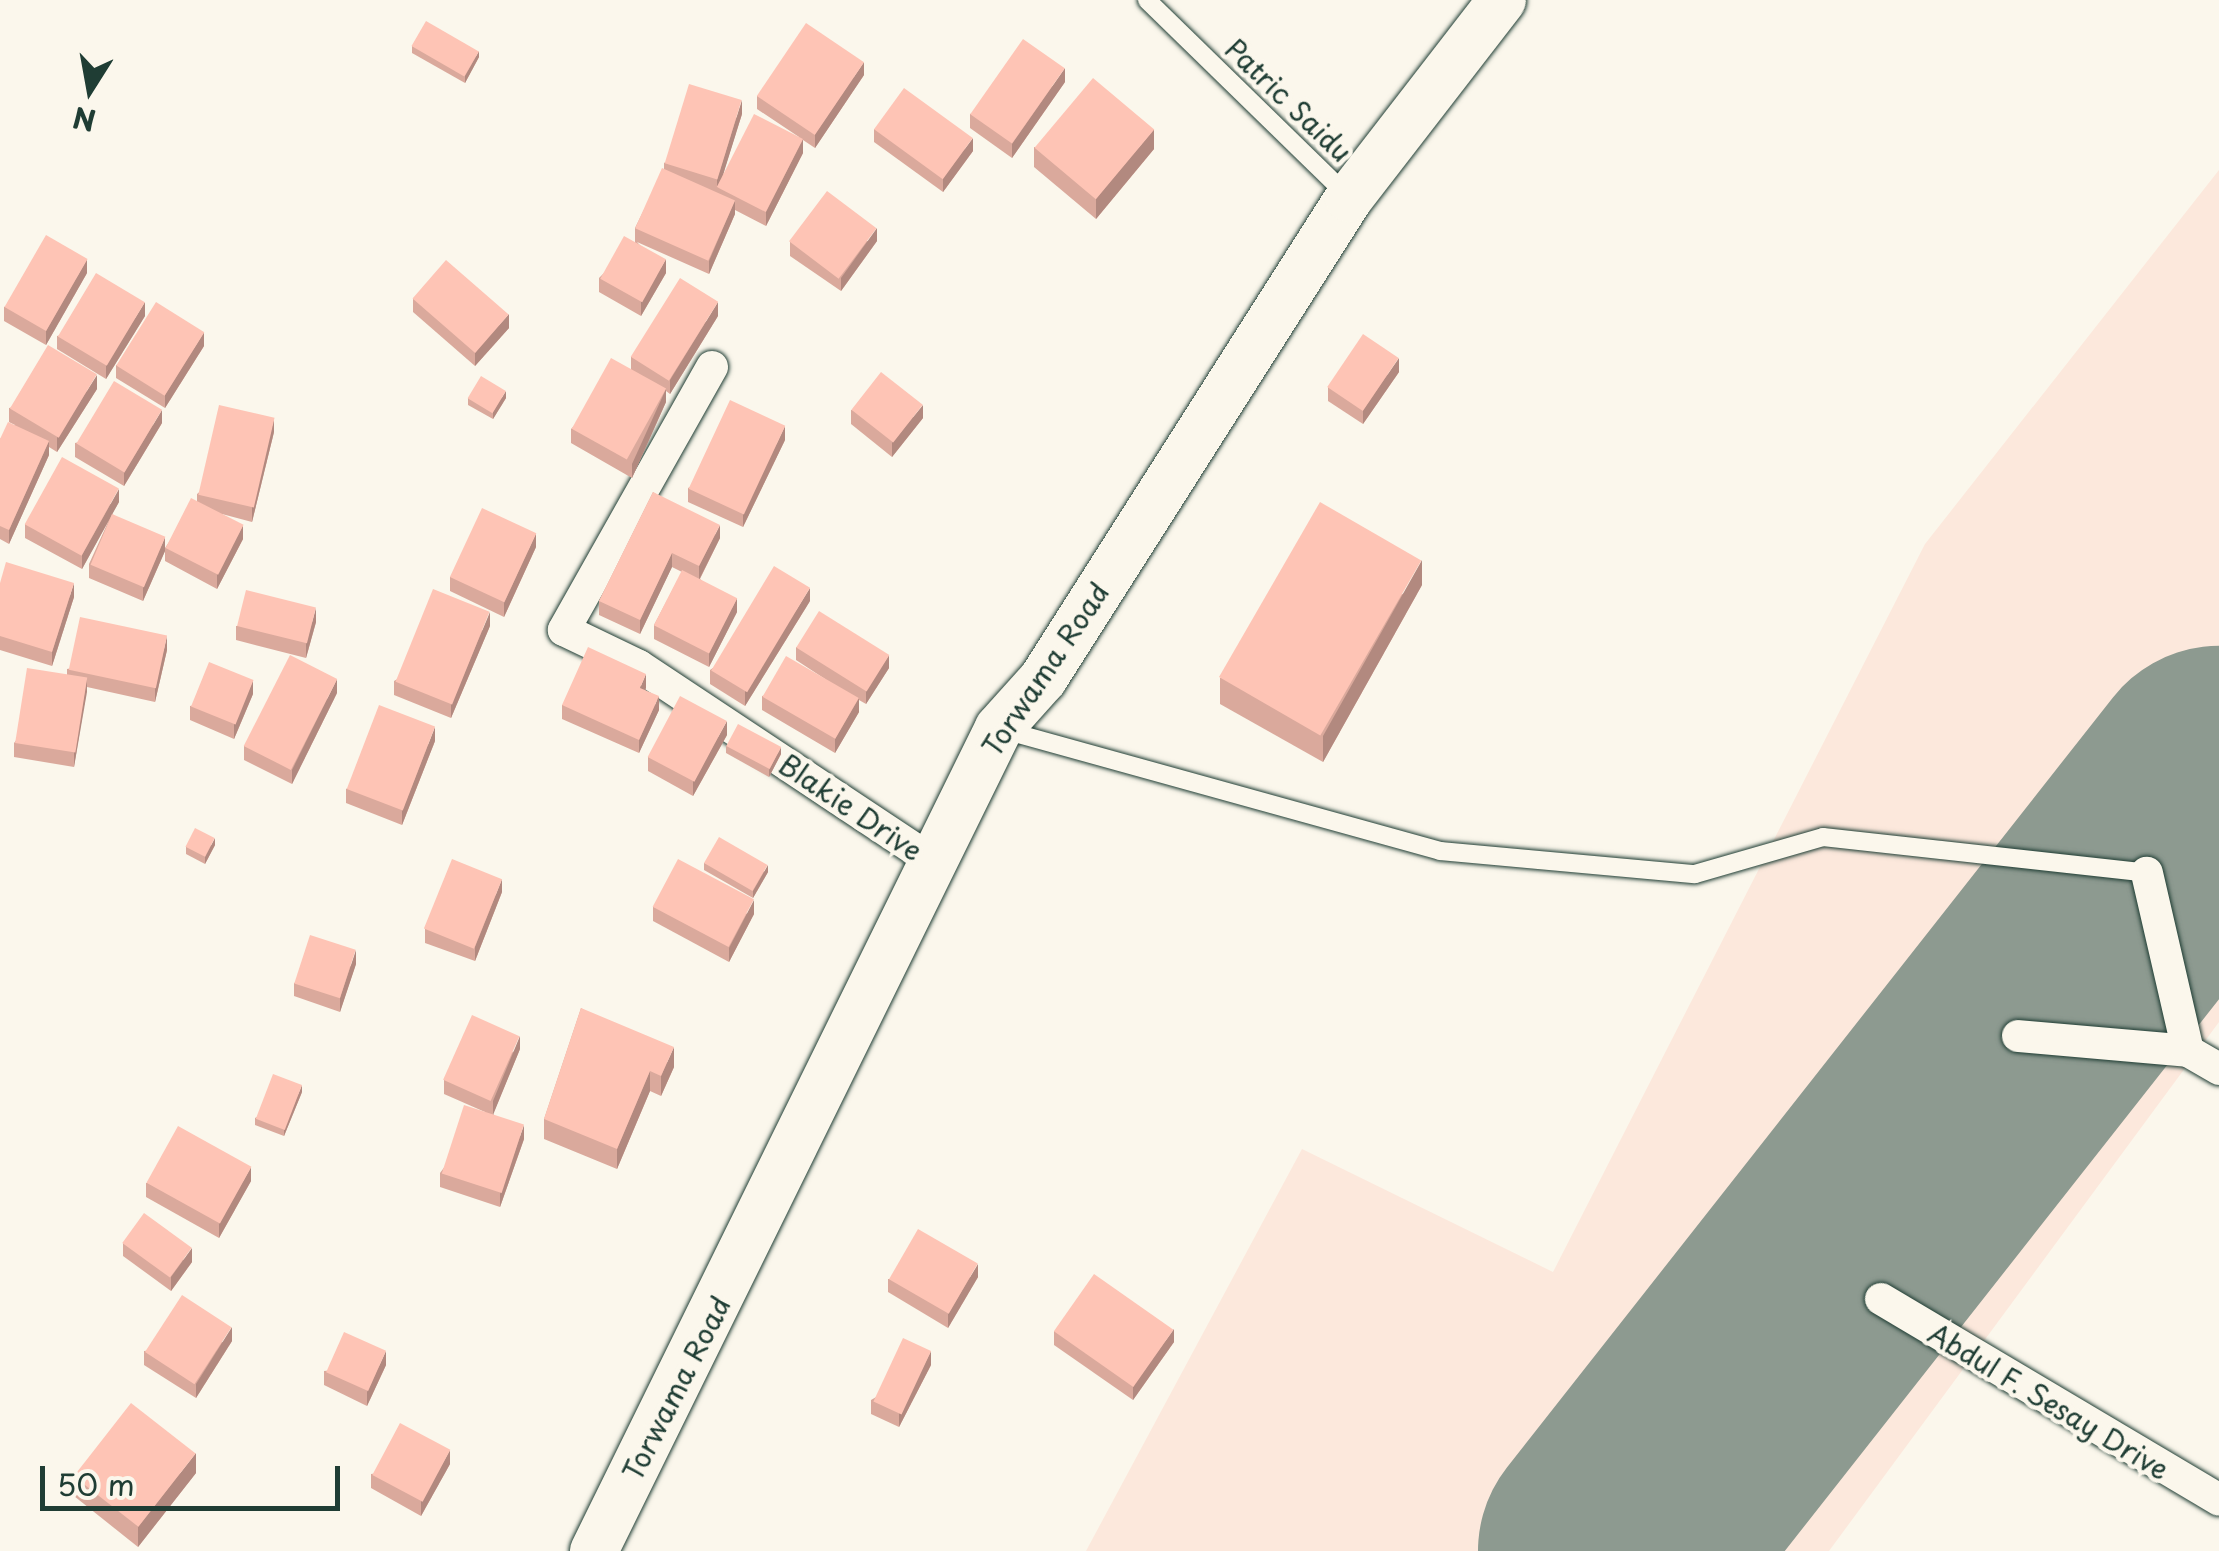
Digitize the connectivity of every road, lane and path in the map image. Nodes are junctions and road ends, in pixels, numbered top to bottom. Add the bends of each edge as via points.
1 (1147, 0) edge
2 (1502, 0) edge
3 (1349, 198) junction
4 (712, 366) dead end
5 (1000, 728) junction
6 (934, 862) junction
7 (2147, 873) joint
8 (2018, 1036) dead end
9 (2188, 1051) junction
10 (2219, 1069) edge
11 (1881, 1299) dead end
12 (2219, 1500) edge
13 (594, 1551) edge

1 - 3 lane, Patric Saidu
2 - 3 main road, Torwama Road
3 - 5 main road, Torwama Road via 1043,679
4 - 6 street, Blakie Drive via 564,630 639,666
5 - 6 main road, Torwama Road
5 - 7 lane via 1440,852 1696,874 1823,837
6 - 13 main road, Torwama Road
7 - 9 street
8 - 9 street
9 - 10 street
11 - 12 street, Abdul F. Sesay Drive

